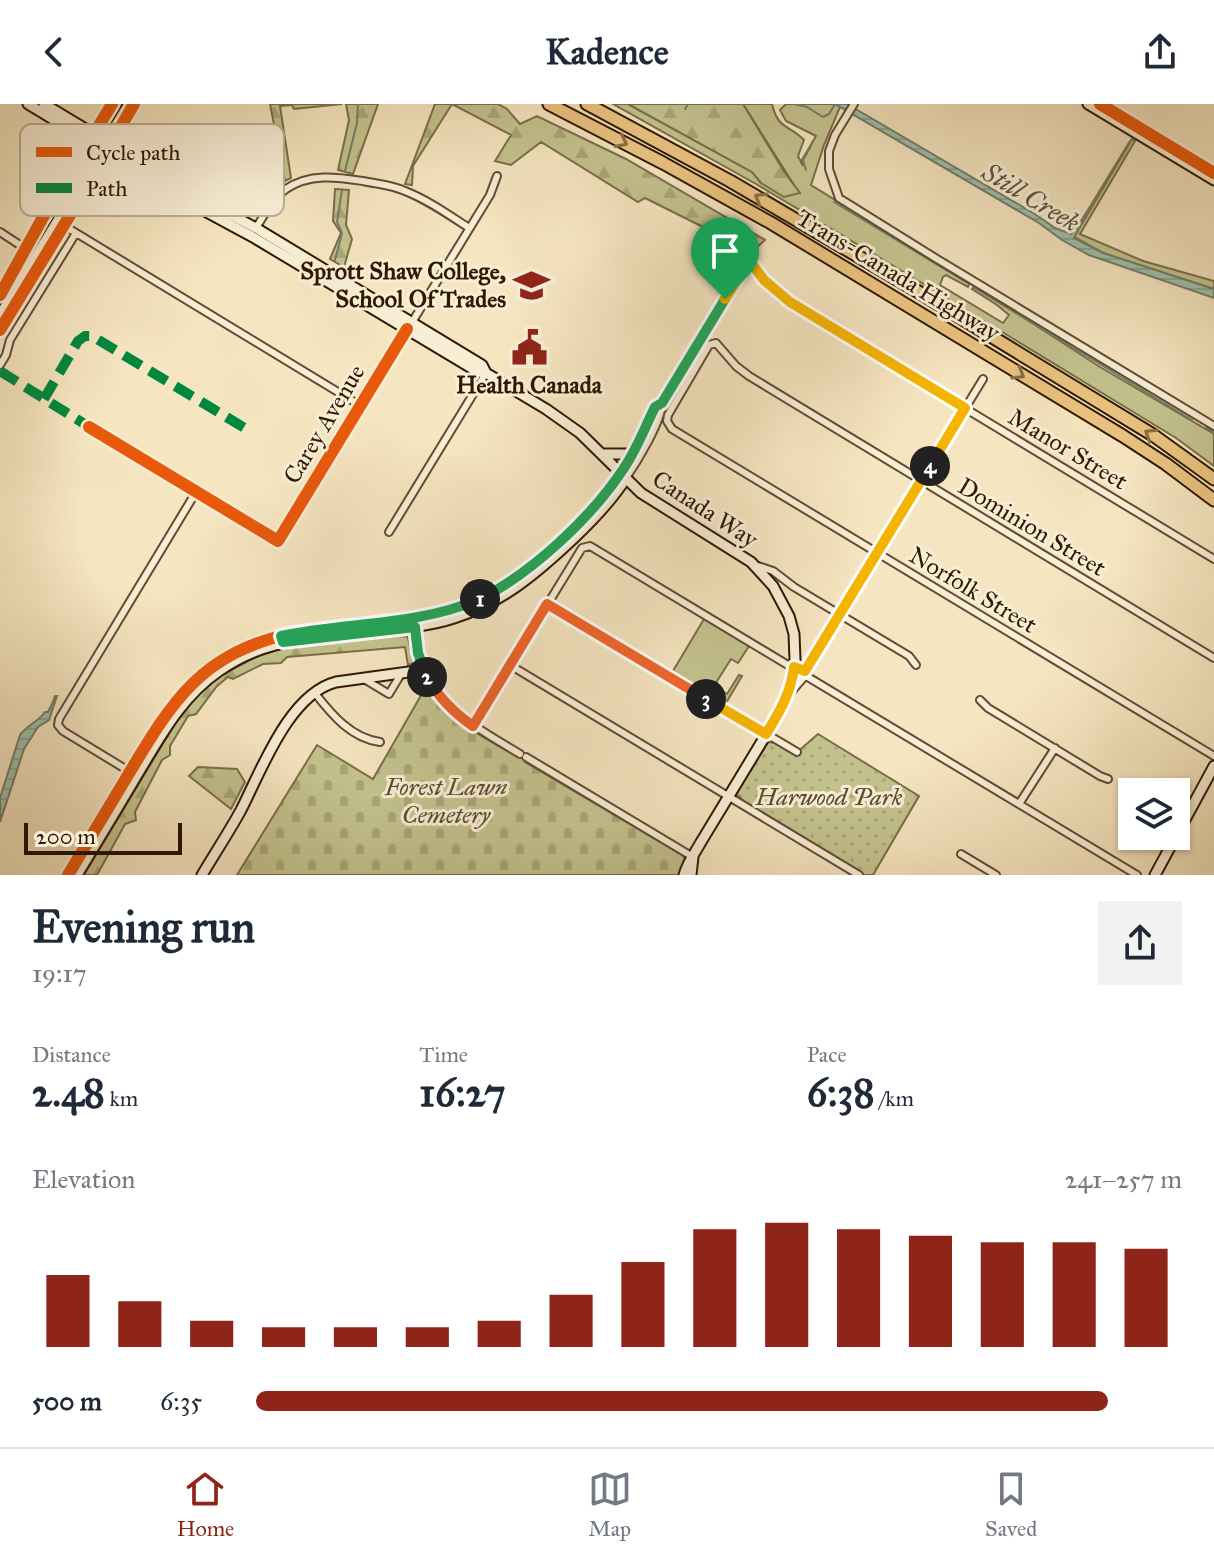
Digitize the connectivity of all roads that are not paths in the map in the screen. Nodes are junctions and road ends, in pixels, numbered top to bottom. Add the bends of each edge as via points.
1 (28, 104) edge
2 (44, 104) edge
3 (112, 104) edge
4 (129, 104) edge
5 (538, 104) edge
6 (549, 104) edge
7 (587, 104) edge
8 (854, 104) edge
9 (1088, 104) edge
10 (582, 121) junction
11 (66, 124) edge
12 (72, 124) edge
13 (100, 124) edge
14 (117, 124) edge
15 (497, 176) dead end
16 (1214, 180) edge
17 (284, 191) edge
18 (46, 216) edge
19 (62, 216) edge
20 (224, 216) edge
21 (233, 216) edge
22 (264, 216) edge
23 (58, 222) junction
24 (256, 228) junction
25 (469, 228) junction
26 (0, 232) edge
27 (76, 233) junction
28 (26, 249) junction
29 (0, 295) edge
30 (0, 315) edge
31 (409, 326) junction
32 (0, 365) edge
33 (486, 373) junction
34 (983, 379) dead end
35 (662, 403) junction
36 (361, 406) junction
37 (965, 408) junction
38 (1214, 426) edge
39 (672, 429) joint
40 (604, 454) junction
41 (632, 454) junction
42 (624, 475) junction
43 (1214, 479) edge
44 (921, 481) junction
45 (1214, 500) edge
46 (389, 532) dead end
47 (877, 553) junction
48 (1214, 559) edge
49 (756, 566) junction
50 (794, 587) junction
51 (780, 596) junction
52 (547, 604) junction
53 (839, 614) junction
54 (415, 623) junction
55 (1214, 658) edge
56 (510, 665) junction
57 (916, 665) dead end
58 (794, 667) junction
59 (423, 670) junction
60 (401, 674) junction
61 (805, 674) junction
62 (364, 679) junction
63 (314, 692) junction
64 (788, 694) junction
65 (980, 700) dead end
66 (473, 726) junction
67 (766, 734) junction
68 (380, 742) dead end
69 (1055, 748) junction
70 (797, 752) dead end
71 (1214, 756) edge
72 (1214, 766) edge
73 (133, 774) junction
74 (1108, 779) dead end
75 (729, 795) junction
76 (1019, 804) junction
77 (961, 854) dead end
78 (693, 857) junction
79 (68, 875) edge
80 (77, 875) edge
81 (202, 875) edge
82 (684, 875) edge
83 (691, 875) edge
84 (859, 875) edge
85 (996, 875) edge
86 (1137, 875) edge
87 (1155, 875) edge

1 - 11 main road, Canada Way
2 - 12 main road, Canada Way
3 - 13 main road
4 - 14 main road
5 - 10 highway
6 - 10 highway, Trans-Canada Highway
43 -> 7 highway, Trans-Canada Highway via 1153,435 899,281
8 - 38 street via 831,143 828,161 839,198
9 - 16 main road
10 -> 45 highway, Trans-Canada Highway via 771,223 1123,436
15 - 25 street, Carey Avenue
17 - 25 street via 307,179 357,180 401,189
18 - 28 main road
19 - 23 main road
20 - 31 main road, Canada Way
21 - 24 main road, Canada Way
22 - 24 street
23 - 27 street
23 - 30 main road
24 - 31 main road, Canada Way
25 - 31 street, Carey Avenue
26 - 28 street
27 - 32 street
27 - 36 street
28 - 29 main road
31 - 33 main road, Canada Way via 482,365
31 - 36 street, Carey Avenue
33 - 40 main road, Canada Way via 564,420
33 - 46 street
34 - 37 street
35 - 37 street, Manor Street via 749,260 790,302
35 - 41 street via 655,407
35 - 42 street via 642,452
36 - 73 street, Carey Avenue via 278,541 196,492 58,725
37 - 44 street
37 - 48 street, Manor Street
39 - 44 street, Dominion Street via 667,419 673,405 709,345 717,343 743,372
39 - 47 street, Norfolk Street
40 - 41 main road
40 - 42 main road, Canada Way
41 - 42 street
42 - 49 main road, Canada Way via 641,493
42 - 54 main road via 503,592
44 - 47 street
44 - 55 street, Dominion Street
47 - 53 street
47 - 71 street, Norfolk Street
49 - 50 street
49 - 51 main road, Canada Way
50 - 51 street
50 - 53 street
51 - 58 main road, Canada Way via 794,634
52 - 56 street
52 - 58 street via 582,548 591,546
52 - 67 street
53 - 57 street
53 - 61 street
54 - 59 main road
54 - 73 main road via 282,639 240,650 193,682 169,709
56 - 66 street
56 - 75 street
58 - 61 street
58 - 64 main road, Canada Way
59 - 60 main road
59 - 66 street via 445,703
60 - 62 main road
60 - 62 street via 389,694
61 - 64 street
61 - 76 street
62 - 63 main road
63 - 68 street via 343,725
63 - 81 main road via 292,715
64 - 67 main road, Canada Way
65 - 69 street
66 - 78 street
67 - 70 street
67 - 75 main road, Canada Way
69 - 74 street
69 - 76 street
72 - 87 main road
73 - 79 main road
73 - 80 main road
75 - 78 main road, Canada Way
75 - 84 street
76 - 86 street
77 - 85 street
78 - 82 main road, Canada Way
78 - 83 main road, Canada Way

